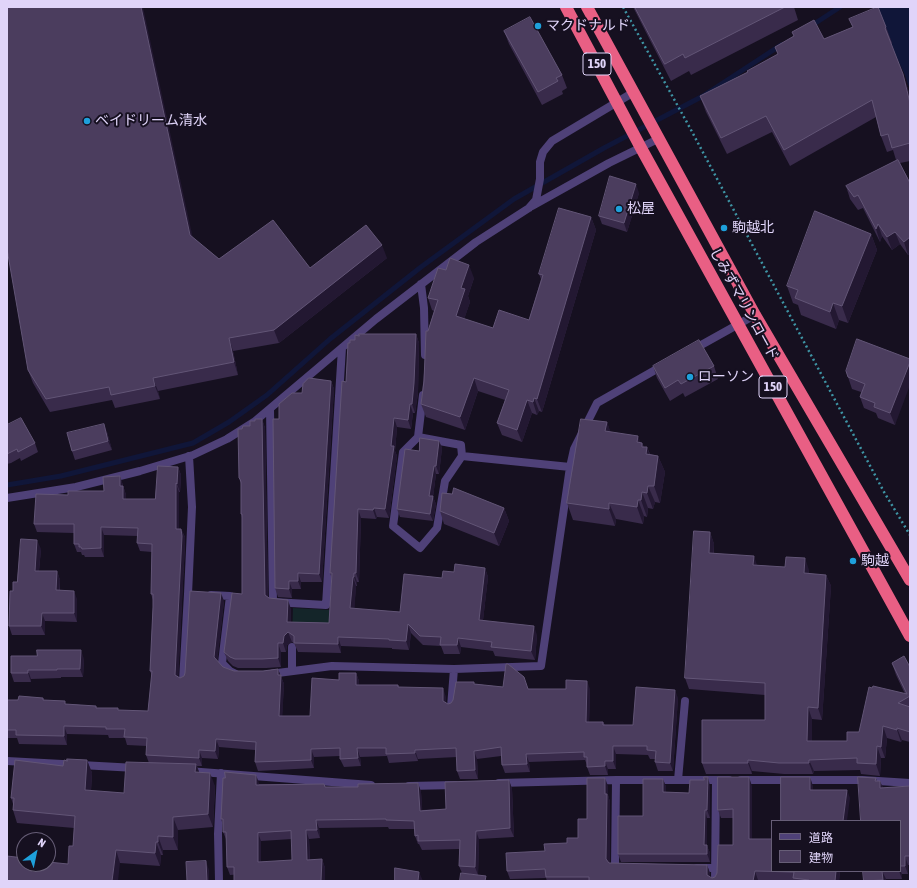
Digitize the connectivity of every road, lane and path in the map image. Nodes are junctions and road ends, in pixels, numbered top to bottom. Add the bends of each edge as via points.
1 (566, 7) edge
2 (587, 7) edge
3 (623, 7) edge
4 (634, 92) junction
5 (617, 101) junction
6 (656, 134) junction
7 (639, 143) junction
8 (529, 208) junction
9 (421, 284) junction
10 (755, 315) junction
11 (738, 324) junction
12 (342, 348) junction
13 (684, 354) edge
14 (671, 362) edge
15 (425, 364) edge
16 (424, 386) edge
17 (270, 409) junction
18 (418, 437) junction
19 (189, 456) junction
20 (462, 456) junction
21 (570, 467) junction
22 (7, 498) edge
23 (910, 534) edge
24 (910, 580) edge
25 (195, 594) junction
26 (910, 636) edge
27 (292, 647) edge
28 (454, 669) junction
29 (292, 671) junction
30 (244, 674) edge
31 (259, 674) edge
32 (183, 681) edge
33 (685, 702) dead end
34 (451, 707) edge
35 (7, 761) edge
36 (142, 768) edge
37 (181, 770) edge
38 (221, 773) junction
39 (616, 780) junction
40 (678, 780) junction
41 (716, 780) junction
42 (910, 783) edge
43 (492, 784) edge
44 (460, 785) edge
45 (382, 786) edge
46 (398, 786) edge
47 (631, 867) edge
48 (692, 868) edge
49 (715, 868) junction
50 (219, 881) edge
51 (715, 881) edge

1 - 5 highway, しみずマリンロード / 150
2 - 4 highway, しみずマリンロード / 150
3 - 23 path via 884,492
4 - 5 street
4 - 6 highway, しみずマリンロード / 150
5 - 7 highway, しみずマリンロード / 150
5 - 8 street via 552,141 543,152 536,200
6 - 7 street
6 - 10 highway, しみずマリンロード / 150
7 - 8 street
7 - 11 highway, しみずマリンロード / 150
8 - 9 street via 476,242
9 - 12 street
9 - 15 street
10 - 11 street
10 - 24 highway, しみずマリンロード / 150
11 - 13 street
11 - 26 highway, しみずマリンロード / 150
12 - 17 street
12 - 17 street via 326,605 273,602
14 - 21 street via 597,403 574,450
16 - 18 street
17 - 19 street via 227,439
18 - 20 street via 460,445
18 - 20 street via 403,452 393,526 420,548 437,528 445,481
19 - 22 street via 76,487
19 - 25 street
20 - 21 street
21 - 28 street via 541,666
25 - 30 street via 230,596 222,663 230,671
25 - 32 street
27 - 29 street
28 - 29 street via 332,666
28 - 34 street
29 - 31 street
33 - 40 street
35 - 36 street
37 - 38 street
38 - 45 street
38 - 50 street
39 - 40 street
39 - 43 street
39 - 47 street via 615,867
40 - 41 street
41 - 42 street via 862,780
41 - 49 street
44 - 46 street
48 - 49 street
49 - 51 street

